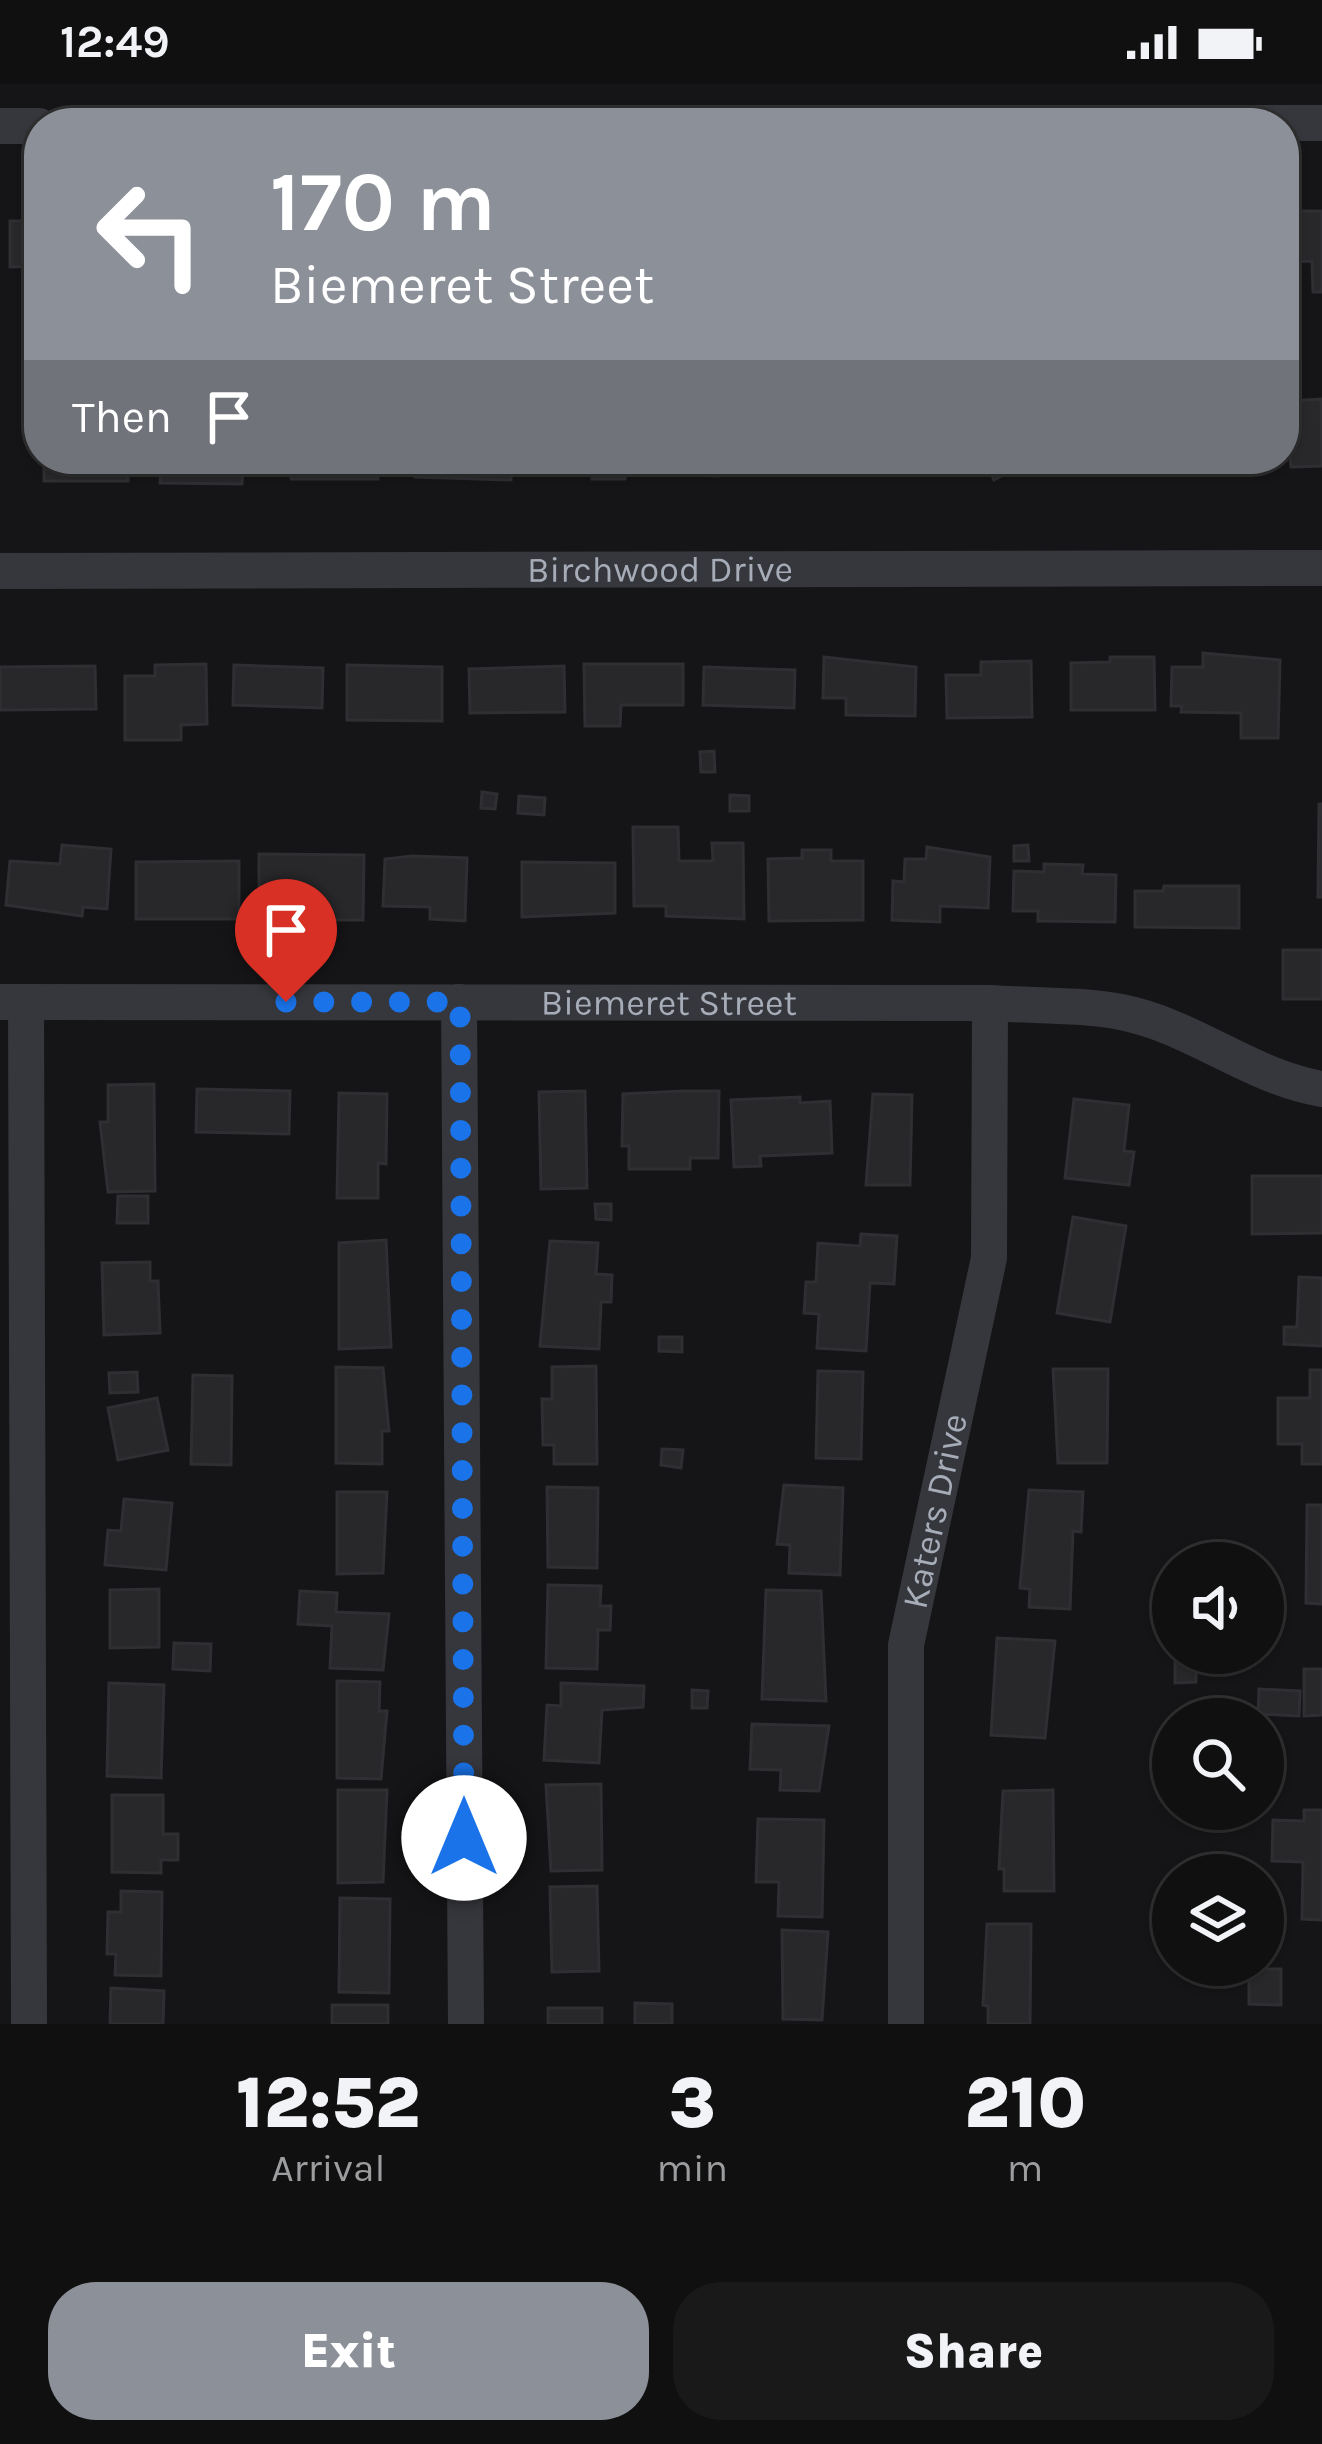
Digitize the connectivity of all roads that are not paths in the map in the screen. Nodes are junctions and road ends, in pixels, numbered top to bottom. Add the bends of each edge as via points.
1 (1322, 568) edge
2 (0, 571) edge
3 (13, 1002) edge
4 (460, 1002) junction
5 (990, 1003) junction
6 (1322, 1089) edge
7 (29, 2024) edge
8 (466, 2024) edge
9 (906, 2024) edge

1 - 2 street, Birchwood Drive
3 - 4 street, Biemeret Street
3 - 7 street
4 - 5 street, Biemeret Street
4 - 8 street
5 - 6 street, Biemeret Street via 1121,1012 1283,1082
5 - 9 street, Katers Drive via 989,1258 906,1645

